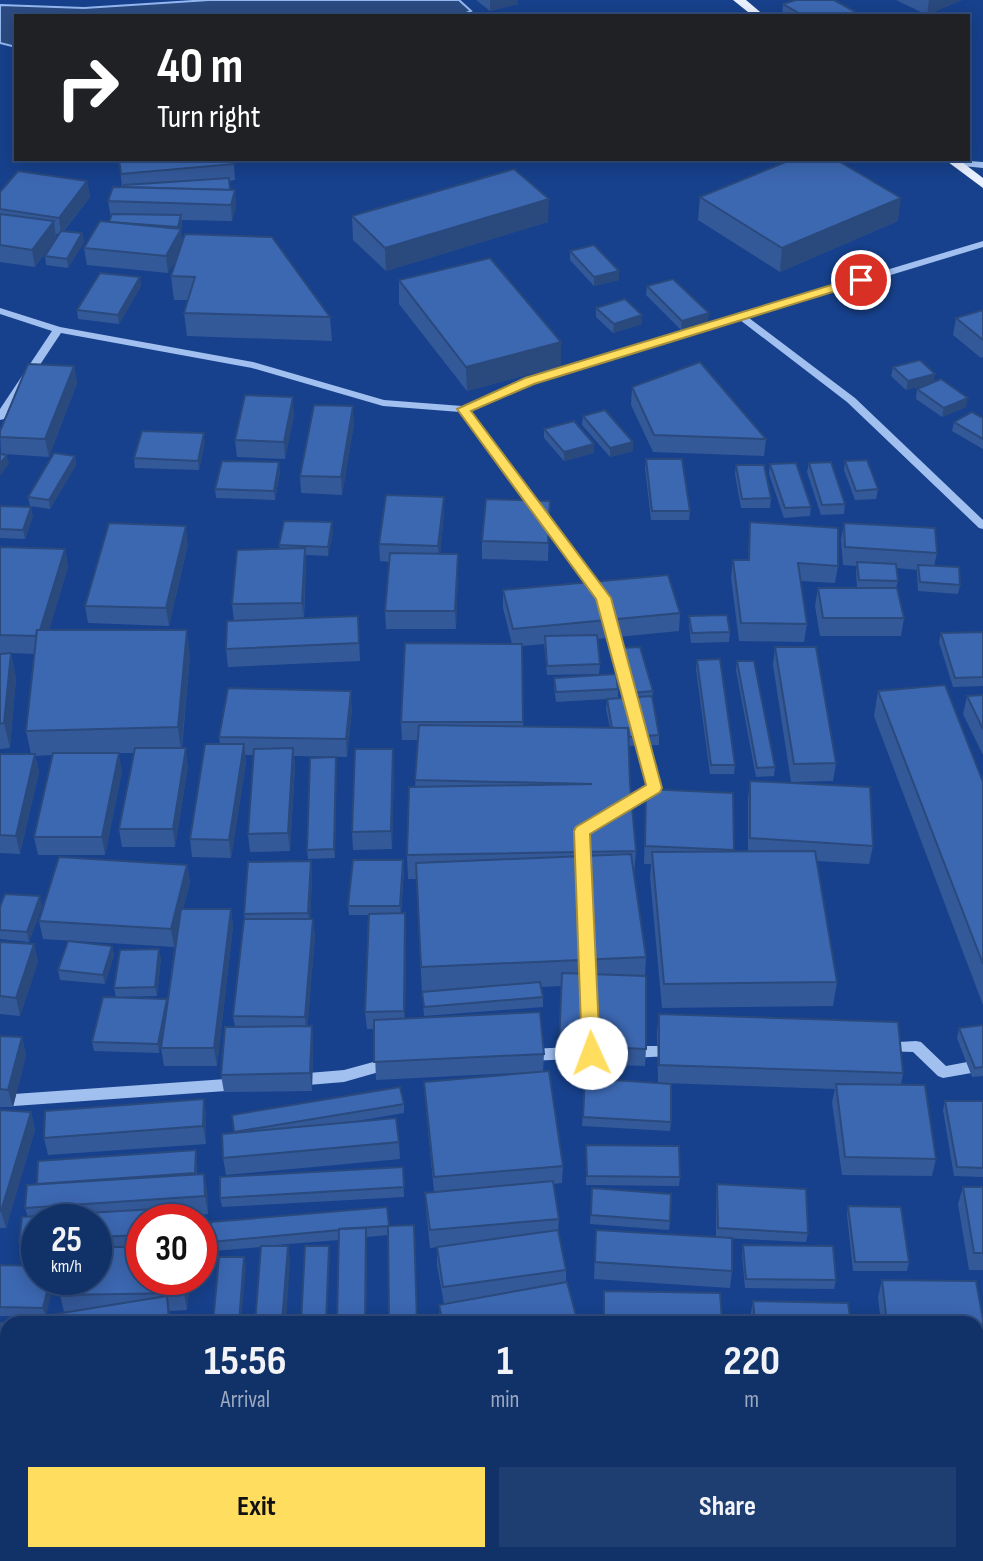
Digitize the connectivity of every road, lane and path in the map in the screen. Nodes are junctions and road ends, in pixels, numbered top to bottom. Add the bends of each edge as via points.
1 (739, 0) edge
2 (757, 14) edge
3 (952, 161) edge
4 (983, 165) edge
5 (983, 184) edge
6 (983, 244) edge
7 (0, 311) edge
8 (739, 316) junction
9 (58, 330) junction
10 (463, 409) junction
11 (0, 417) edge
12 (983, 526) edge
13 (603, 819) edge
14 (876, 1047) edge
15 (686, 1051) edge
16 (618, 1052) edge
17 (591, 1053) edge
18 (512, 1055) edge
19 (398, 1061) edge
20 (983, 1065) edge
21 (276, 1081) edge
22 (249, 1083) edge
23 (0, 1101) edge

1 - 2 main road
3 - 4 street
3 - 5 main road
6 - 8 street
7 - 9 street
8 - 10 street via 529,381
8 - 12 street via 851,400
9 - 10 street via 253,365 383,403
9 - 11 street
10 - 13 street via 603,598 654,788
14 - 20 street via 916,1046 943,1072
15 - 16 street
17 - 18 street
19 - 21 street via 344,1076
22 - 23 street

